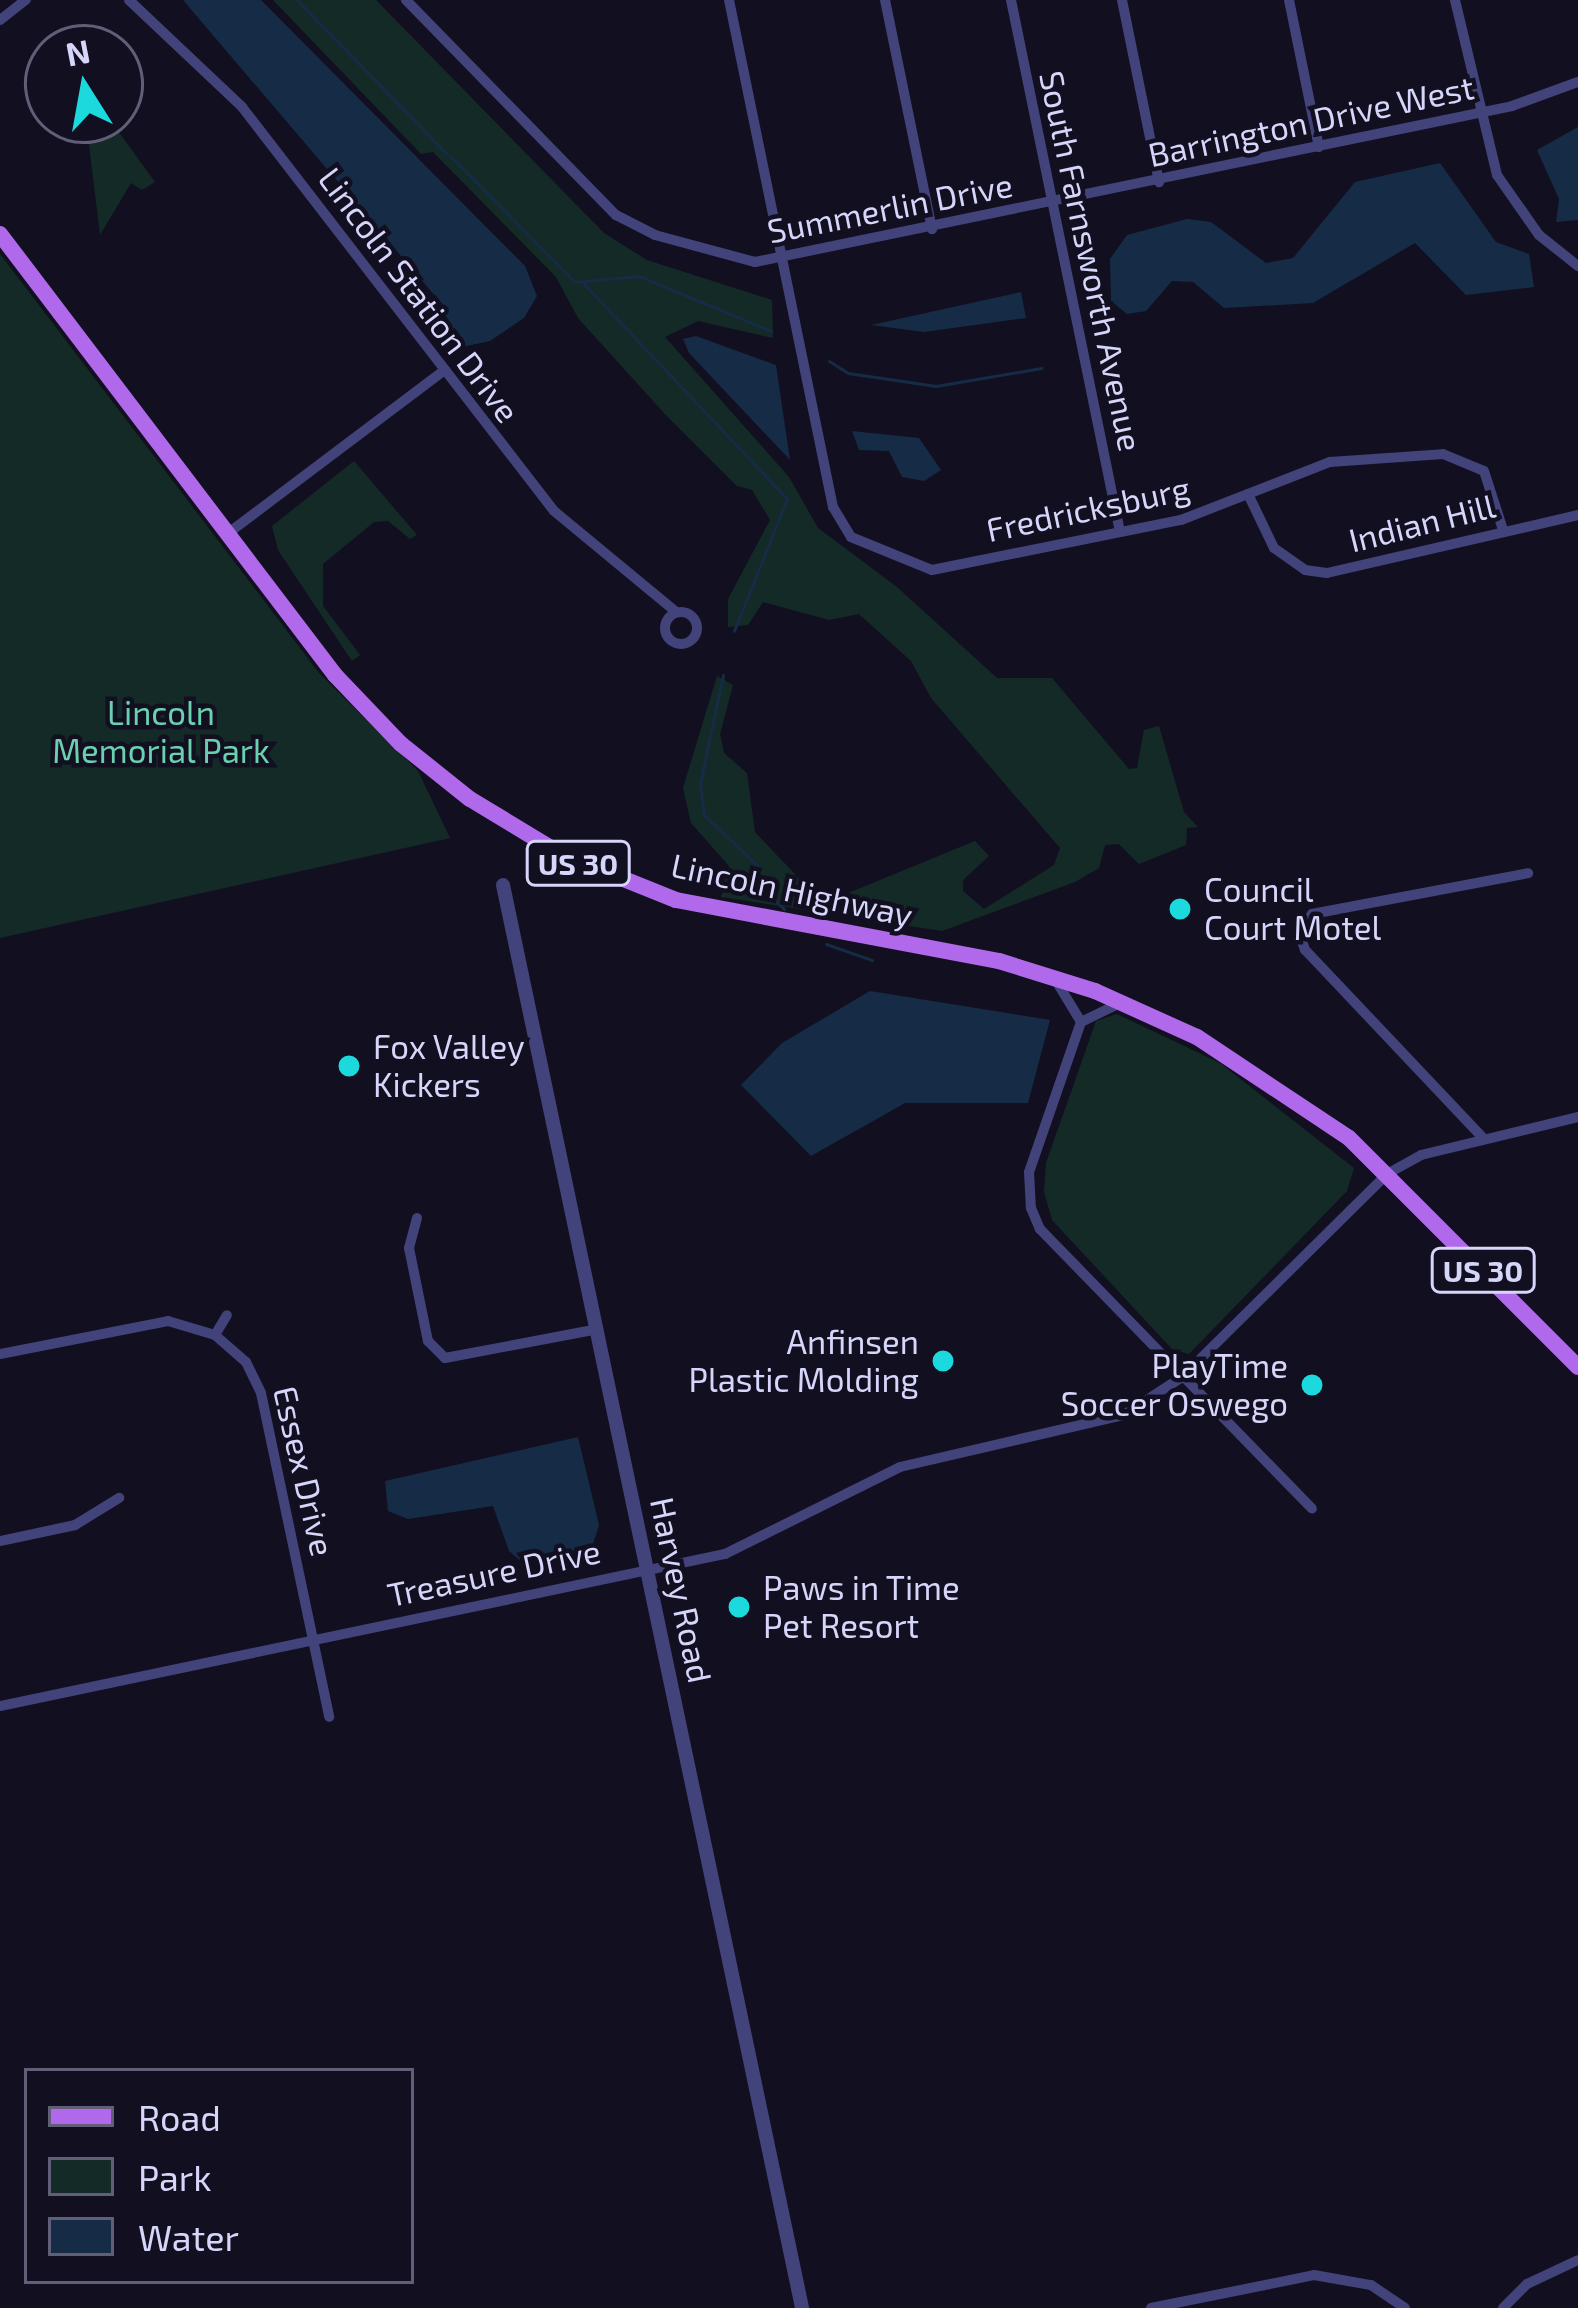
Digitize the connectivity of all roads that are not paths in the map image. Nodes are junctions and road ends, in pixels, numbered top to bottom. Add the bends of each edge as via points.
1 (26, 0) edge
2 (129, 0) edge
3 (406, 0) edge
4 (729, 0) edge
5 (884, 0) edge
6 (1010, 0) edge
7 (1122, 0) edge
8 (1288, 0) edge
9 (1455, 0) edge
10 (0, 20) edge
11 (1578, 82) edge
12 (1478, 113) junction
13 (1319, 147) junction
14 (1159, 182) junction
15 (1052, 204) junction
16 (932, 229) junction
17 (0, 234) edge
18 (782, 260) junction
19 (1578, 266) edge
20 (445, 370) junction
21 (1248, 494) junction
22 (1578, 515) edge
23 (1503, 530) junction
24 (1120, 532) junction
25 (227, 534) junction
26 (676, 612) dead end
27 (1528, 873) dead end
28 (503, 885) dead end
29 (1053, 976) junction
30 (1126, 1004) junction
31 (1081, 1022) junction
32 (1578, 1117) edge
33 (1484, 1139) junction
34 (1387, 1174) junction
35 (417, 1218) dead end
36 (227, 1315) dead end
37 (598, 1329) junction
38 (215, 1335) junction
39 (0, 1354) edge
40 (1578, 1367) edge
41 (1182, 1377) junction
42 (119, 1498) dead end
43 (1312, 1509) dead end
44 (0, 1541) edge
45 (648, 1569) junction
46 (313, 1639) junction
47 (0, 1706) edge
48 (329, 1717) dead end
49 (1578, 2260) edge
50 (802, 2308) edge
51 (1151, 2308) edge
52 (1405, 2308) edge
53 (1503, 2308) edge

1 - 10 street
2 - 20 street, Lincoln Station Drive via 242,107
3 - 18 street, Summerlin Drive via 616,215 737,260
4 - 18 street
5 - 16 street
6 - 15 street, South Farnsworth Avenue
7 - 14 street
8 - 13 street
9 - 12 street
11 - 12 street, Barrington Drive West
12 - 13 street, Barrington Drive West
12 - 19 street via 1504,190 1539,236
13 - 14 street, Barrington Drive West
14 - 15 street, Barrington Drive West
15 - 16 street, Summerlin Drive
15 - 24 street, South Farnsworth Avenue
16 - 18 street, Summerlin Drive
17 - 25 main road, Lincoln Highway / US 30
18 - 24 street, Fredricksburg via 832,507 851,538 932,570
20 - 25 street
20 - 26 street, Lincoln Station Drive via 554,512
21 - 23 street, Indian Hill via 1274,548 1316,572
21 - 23 street, Fredricksburg via 1330,462 1455,455 1484,471
21 - 24 street, Fredricksburg
22 - 23 street, Indian Hill
25 - 29 main road, Lincoln Highway / US 30 via 363,707 430,769 525,836 625,883 716,911
27 - 33 street via 1312,914 1300,924 1305,950
28 - 37 street, Harvey Road
29 - 30 main road, Lincoln Highway / US 30
29 - 31 street
30 - 31 street
30 - 34 main road, Lincoln Highway / US 30 via 1254,1069
31 - 41 street via 1035,1150 1031,1208 1040,1229
32 - 33 street
33 - 34 street
34 - 40 main road, Lincoln Highway / US 30
34 - 41 street, Treasure Drive
35 - 37 street via 409,1248 428,1341 445,1358
36 - 38 street
37 - 45 street, Harvey Road
38 - 39 street via 157,1322
38 - 46 street, Essex Drive via 259,1385
41 - 43 street
41 - 45 street, Treasure Drive via 1124,1415 900,1467 754,1546
42 - 44 street via 75,1525
45 - 46 street, Treasure Drive
45 - 50 street, Harvey Road
46 - 47 street, Treasure Drive
46 - 48 street, Essex Drive
49 - 53 street via 1527,2284
51 - 52 street via 1314,2276 1371,2285

